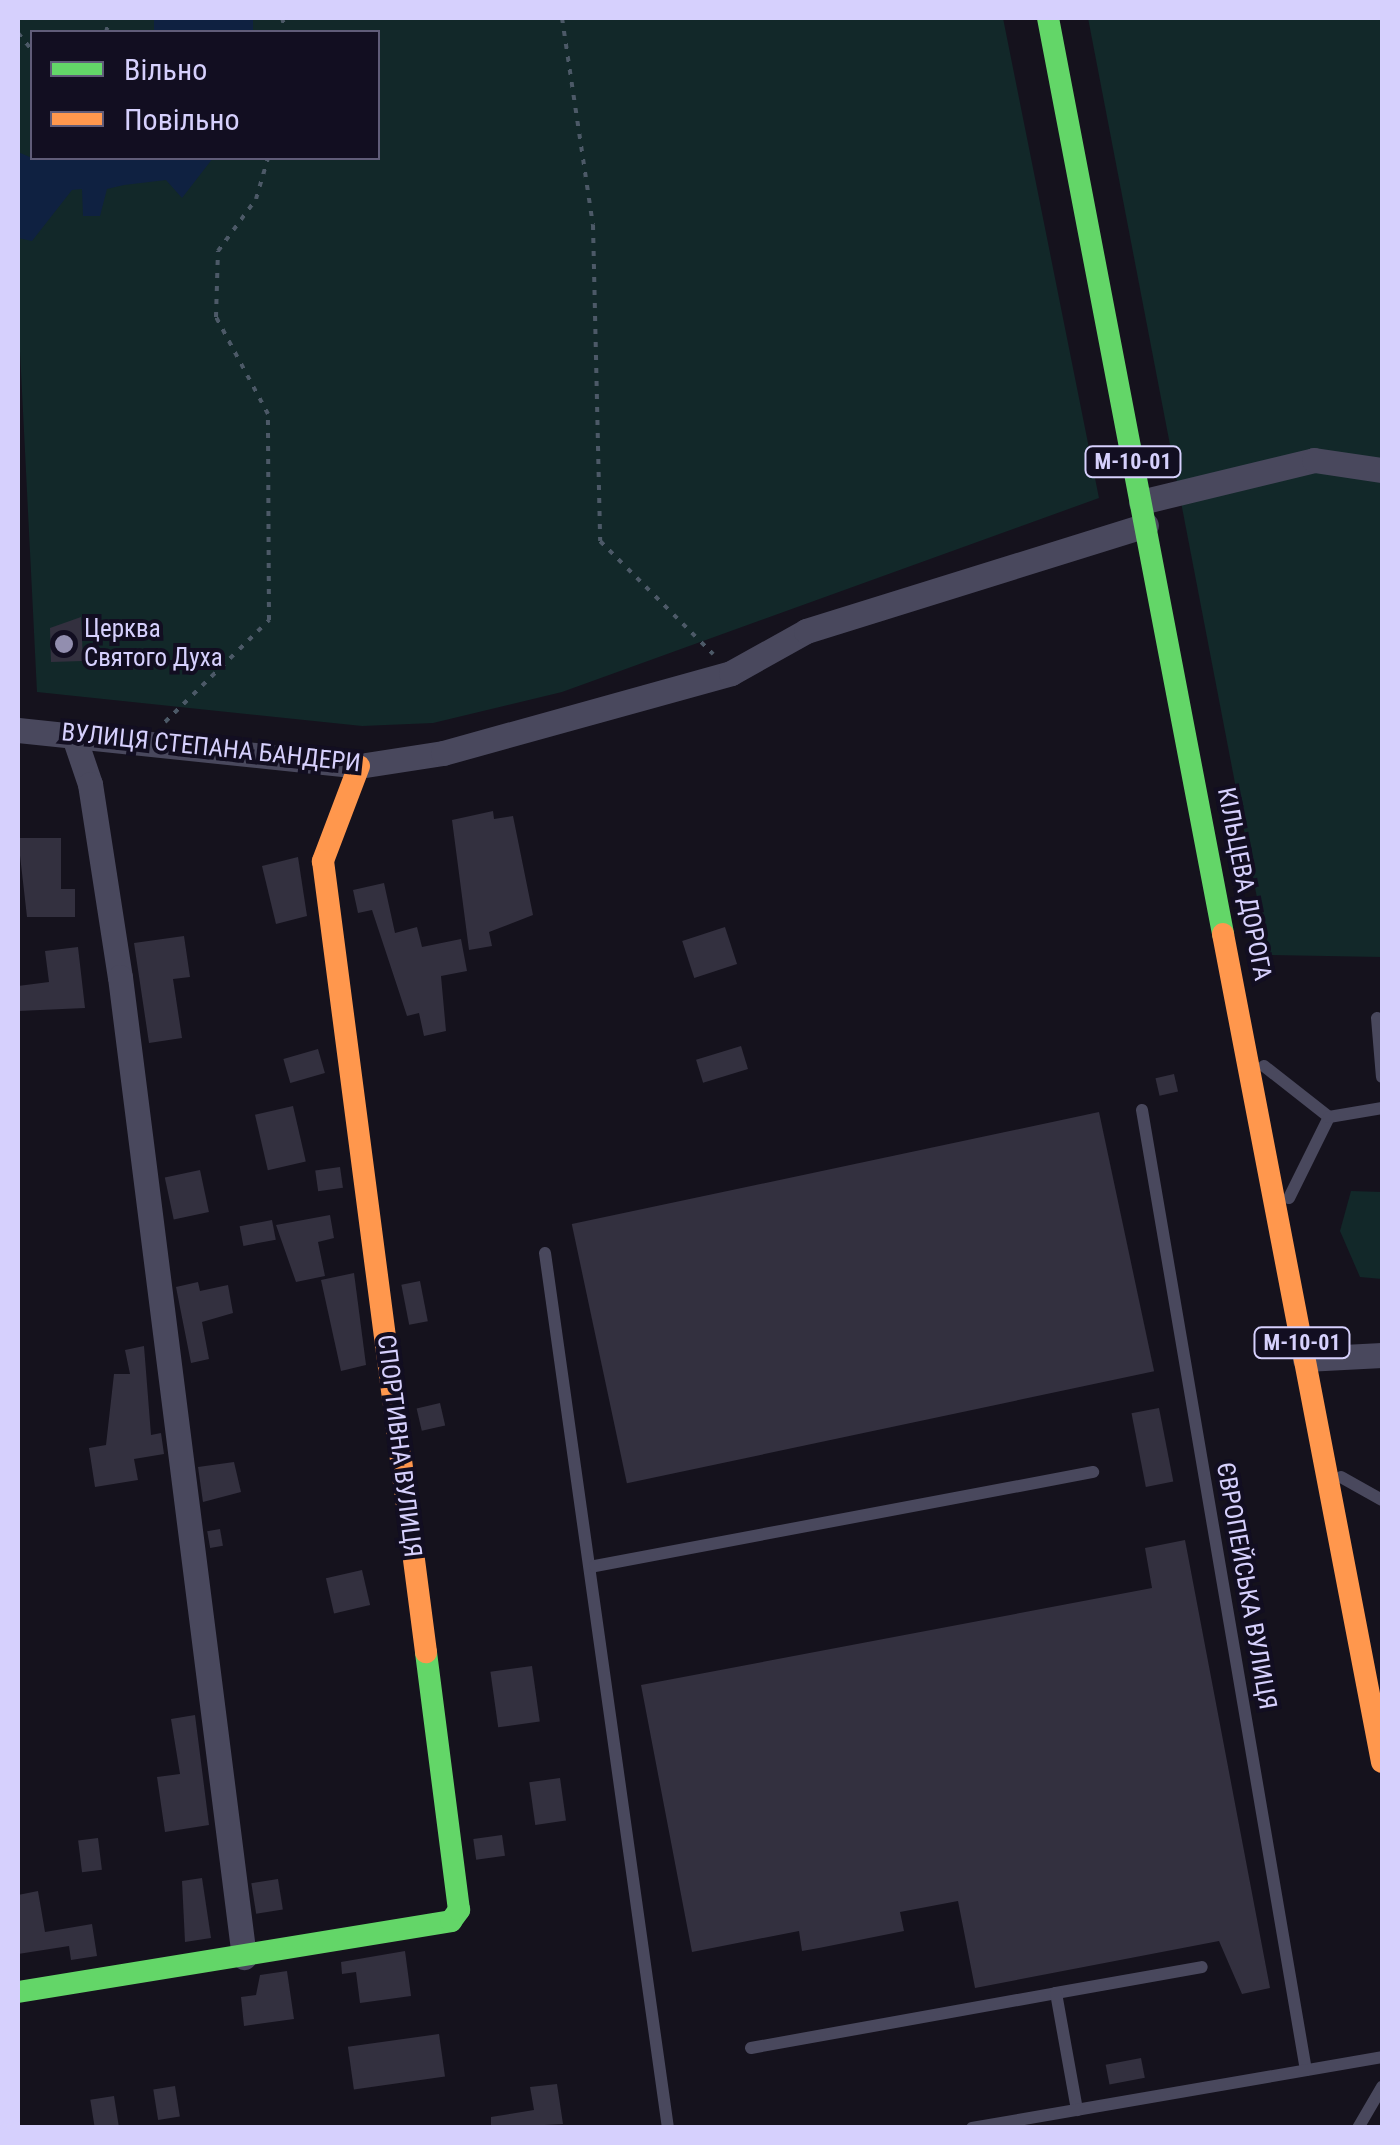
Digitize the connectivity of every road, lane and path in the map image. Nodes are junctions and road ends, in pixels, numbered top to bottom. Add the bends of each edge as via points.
1 (562, 18) edge
2 (1048, 18) edge
3 (267, 160) edge
4 (1382, 470) edge
5 (1143, 514) junction
6 (731, 673) junction
7 (18, 730) edge
8 (73, 734) junction
9 (143, 743) junction
10 (359, 766) junction
11 (1377, 1018) dead end
12 (1248, 1054) junction
13 (1382, 1077) edge
14 (1382, 1108) edge
15 (1142, 1110) dead end
16 (1329, 1116) junction
17 (1279, 1218) junction
18 (545, 1253) dead end
19 (1382, 1355) edge
20 (1305, 1359) junction
21 (1326, 1468) junction
22 (1093, 1472) dead end
23 (1382, 1500) edge
24 (595, 1566) junction
25 (1382, 1762) edge
26 (244, 1956) junction
27 (1202, 1967) dead end
28 (18, 1992) edge
29 (1056, 1993) junction
30 (751, 2048) dead end
31 (1382, 2057) edge
32 (1306, 2070) junction
33 (1382, 2087) edge
34 (1078, 2110) junction
35 (668, 2128) edge
36 (972, 2128) edge
37 (1358, 2128) edge

1 - 6 path via 593,225 600,541
2 - 5 main road, КІЛЬЦЕВА ДОРОГА / М-10-01
3 - 9 path via 256,199 218,251 216,316 268,414 269,620
4 - 5 street, ВУЛИЦЯ СТЕПАНА БАНДЕРИ via 1314,460
5 - 6 street, ВУЛИЦЯ СТЕПАНА БАНДЕРИ via 806,630
5 - 12 main road, КІЛЬЦЕВА ДОРОГА / М-10-01
6 - 10 street, ВУЛИЦЯ СТЕПАНА БАНДЕРИ via 560,726
7 - 8 street, ВУЛИЦЯ СТЕПАНА БАНДЕРИ
8 - 9 street, ВУЛИЦЯ СТЕПАНА БАНДЕРИ
8 - 26 street via 90,784 120,977
9 - 10 street, ВУЛИЦЯ СТЕПАНА БАНДЕРИ
10 - 26 main road, СПОРТИВНА ВУЛИЦЯ via 324,861 459,1910 452,1921
11 - 13 lane
12 - 16 lane
12 - 17 main road, КІЛЬЦЕВА ДОРОГА / М-10-01
14 - 16 lane
15 - 32 lane, ЄВРОПЕЙСЬКА ВУЛИЦЯ
16 - 17 lane
17 - 20 main road, КІЛЬЦЕВА ДОРОГА / М-10-01
18 - 24 lane
19 - 20 street
20 - 21 main road, КІЛЬЦЕВА ДОРОГА / М-10-01
21 - 23 lane
21 - 25 main road, КІЛЬЦЕВА ДОРОГА / М-10-01
22 - 24 lane
24 - 35 lane
26 - 28 main road, СПОРТИВНА ВУЛИЦЯ
27 - 29 lane
29 - 30 lane
29 - 34 lane
31 - 32 lane
32 - 34 lane
33 - 37 lane
34 - 36 lane

